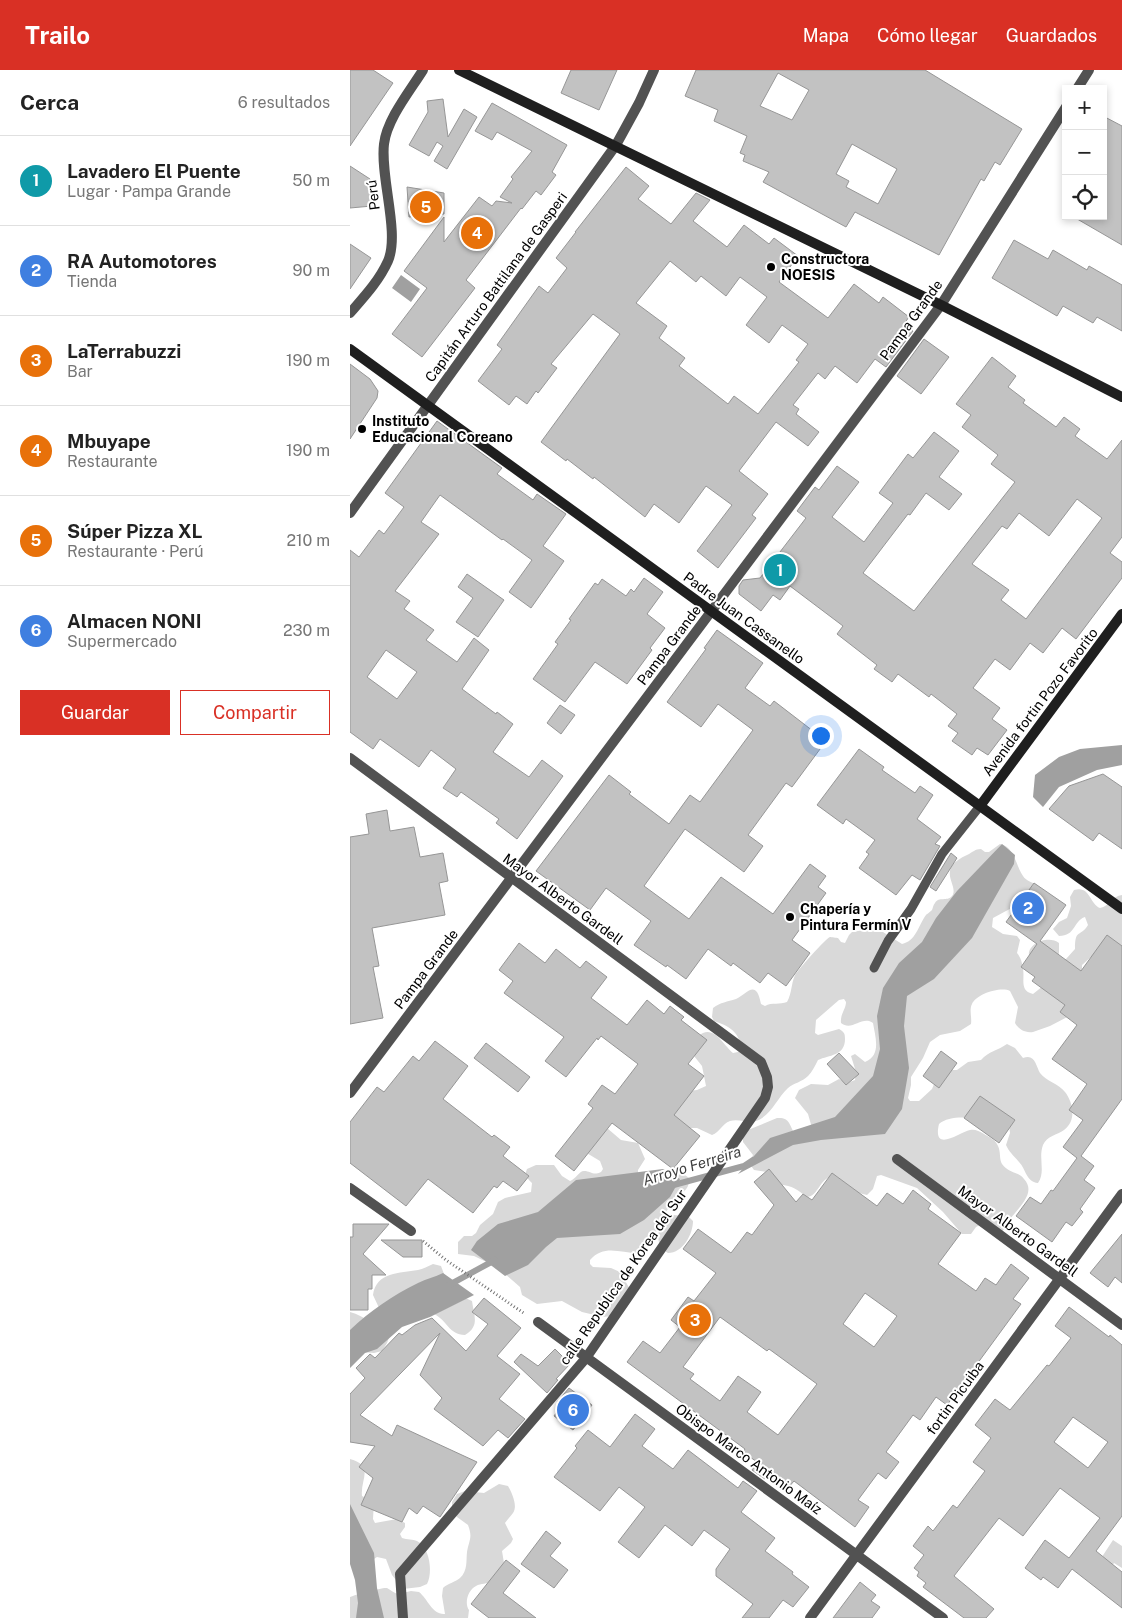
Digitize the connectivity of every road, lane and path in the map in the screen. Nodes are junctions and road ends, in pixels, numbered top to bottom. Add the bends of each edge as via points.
1 (422, 70) edge
2 (459, 70) edge
3 (654, 70) edge
4 (1089, 70) edge
5 (1080, 85) edge
6 (1062, 113) edge
7 (616, 145) junction
8 (941, 305) junction
9 (350, 313) edge
10 (350, 349) edge
11 (1122, 397) edge
12 (428, 405) junction
13 (350, 514) edge
14 (711, 611) junction
15 (1122, 614) edge
16 (350, 758) edge
17 (980, 806) junction
18 (511, 878) junction
19 (1122, 909) edge
20 (874, 968) dead end
21 (761, 1062) joint
22 (350, 1092) edge
23 (898, 1159) dead end
24 (350, 1188) edge
25 (1122, 1194) edge
26 (411, 1231) joint
27 (1060, 1279) junction
28 (513, 1306) dead end
29 (538, 1322) dead end
30 (1122, 1325) edge
31 (586, 1358) junction
32 (858, 1555) junction
33 (403, 1618) edge
34 (810, 1618) edge
35 (943, 1618) edge

1 - 9 street, Perú via 391,122 384,142 383,161 392,236 389,259 380,276
2 - 7 street
3 - 7 street, Capitán Arturo Battilana de Gasperi
4 - 5 street
6 - 8 street, Pampa Grande
7 - 8 street
7 - 12 street, Capitán Arturo Battilana de Gasperi
8 - 11 street
8 - 14 street, Pampa Grande
10 - 12 street, Padre Juan Cassanello
12 - 13 street, Capitán Arturo Battilana de Gasperi
12 - 14 street, Padre Juan Cassanello
14 - 17 street, Padre Juan Cassanello
14 - 18 street, Pampa Grande
15 - 17 street, Avenida fortin Pozo Favorito
16 - 18 street, Mayor Alberto Gardell
17 - 19 street, Padre Juan Cassanello
17 - 20 lane via 942,854
18 - 21 street, Mayor Alberto Gardell
18 - 22 street, Pampa Grande
21 - 31 street, calle Republica de Korea del Sur via 767,1077 765,1098
23 - 27 street, Mayor Alberto Gardell
24 - 26 street
25 - 27 street, fortin Picuiba
26 - 28 path via 446,1260
27 - 30 street, Mayor Alberto Gardell
27 - 32 street, fortin Picuiba
29 - 31 street, Obispo Marco Antonio Maíz
31 - 32 street, Obispo Marco Antonio Maíz
31 - 33 street, calle Republica de Korea del Sur via 400,1574
32 - 34 street, fortin Picuiba
32 - 35 street, Obispo Marco Antonio Maíz

